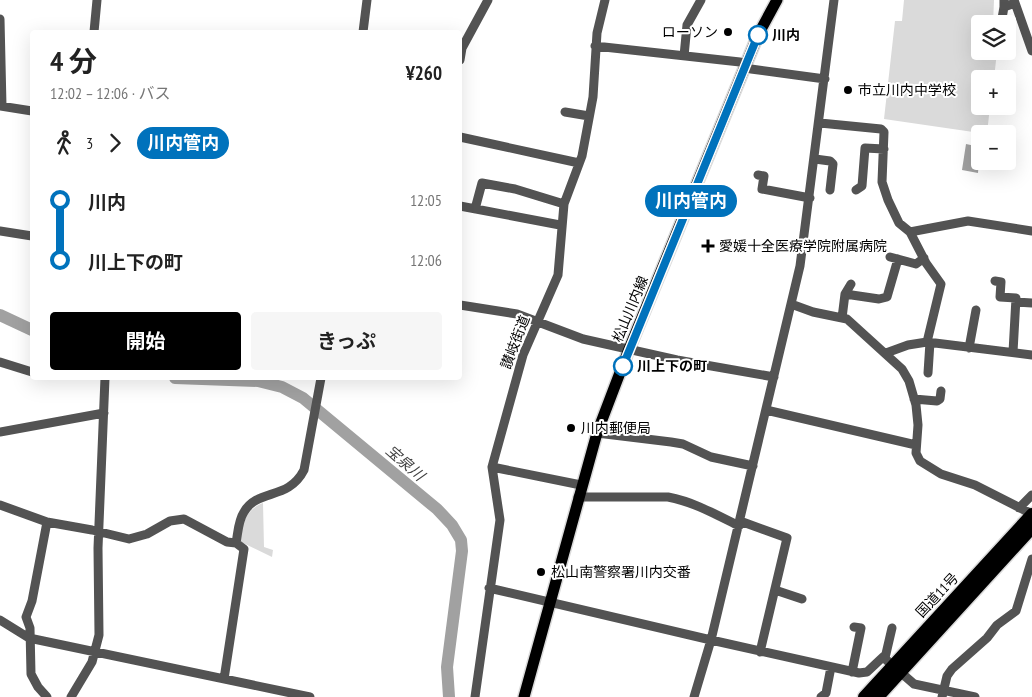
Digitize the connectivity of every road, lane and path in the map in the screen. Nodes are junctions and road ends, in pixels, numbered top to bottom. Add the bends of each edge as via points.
1 (97, 0) edge
2 (366, 0) edge
3 (488, 0) edge
4 (604, 0) edge
5 (701, 0) edge
6 (777, 0) edge
7 (834, 0) edge
8 (1015, 2) edge
9 (1004, 3) edge
10 (0, 20) edge
11 (94, 30) edge
12 (362, 30) edge
13 (595, 46) junction
14 (462, 48) edge
15 (1032, 51) edge
16 (684, 56) junction
17 (746, 66) junction
18 (824, 79) junction
19 (1, 106) edge
20 (30, 111) edge
21 (565, 112) dead end
22 (590, 116) junction
23 (820, 123) junction
24 (462, 137) edge
25 (884, 149) junction
26 (815, 160) junction
27 (579, 163) junction
28 (758, 175) dead end
29 (830, 190) dead end
30 (856, 190) dead end
31 (810, 198) junction
32 (564, 204) junction
33 (462, 206) edge
34 (475, 209) junction
35 (560, 225) junction
36 (0, 231) edge
37 (1032, 231) edge
38 (910, 232) junction
39 (30, 236) edge
40 (924, 258) junction
41 (995, 281) dead end
42 (851, 284) dead end
43 (845, 294) junction
44 (1016, 302) junction
45 (791, 304) junction
46 (1032, 304) edge
47 (462, 305) edge
48 (976, 310) dead end
49 (842, 318) junction
50 (537, 322) junction
51 (928, 342) junction
52 (969, 348) junction
53 (629, 349) junction
54 (1012, 352) junction
55 (886, 353) junction
56 (1032, 355) edge
57 (0, 362) edge
58 (30, 371) edge
59 (928, 373) dead end
60 (774, 377) junction
61 (105, 380) edge
62 (321, 380) edge
63 (941, 392) dead end
64 (914, 399) junction
65 (766, 410) junction
66 (104, 414) junction
67 (0, 432) edge
68 (597, 433) junction
69 (916, 445) junction
70 (753, 466) junction
71 (492, 467) junction
72 (581, 485) junction
73 (1032, 495) edge
74 (578, 497) junction
75 (0, 505) edge
76 (1019, 508) junction
77 (1032, 514) edge
78 (47, 522) junction
79 (739, 523) junction
80 (1032, 528) edge
81 (98, 532) junction
82 (236, 543) junction
83 (1032, 558) edge
84 (489, 588) junction
85 (775, 590) junction
86 (802, 599) dead end
87 (549, 601) junction
88 (0, 620) edge
89 (854, 627) dead end
90 (892, 628) dead end
91 (29, 638) junction
92 (711, 640) junction
93 (760, 652) junction
94 (96, 653) junction
95 (892, 665) junction
96 (831, 668) junction
97 (852, 672) junction
98 (224, 679) junction
99 (942, 694) edge
100 (47, 697) edge
101 (71, 697) edge
102 (310, 697) edge
103 (475, 697) edge
104 (524, 697) edge
105 (694, 697) edge
106 (821, 697) edge
107 (864, 697) edge
108 (878, 697) edge
109 (975, 697) edge

1 - 11 street
2 - 12 street
3 - 14 street
4 - 13 street, 讃岐街道
5 - 16 street via 686,25
6 - 17 main road, 松山川内線
7 - 18 street
8 - 9 street
8 - 15 street
10 - 19 street
13 - 16 street
13 - 22 street, 讃岐街道
16 - 17 street via 740,62
17 - 18 street
17 - 53 main road, 松山川内線
18 - 23 street
19 - 20 street
21 - 22 street
22 - 27 street, 讃岐街道
23 - 25 street via 880,129 885,136
23 - 26 street
24 - 27 street
25 - 30 street via 865,148 862,186
25 - 38 street via 884,190 895,216
26 - 29 street via 834,164
26 - 31 street
27 - 32 street, 讃岐街道
28 - 31 street via 764,176 762,189 776,188
31 - 45 street
32 - 34 street via 482,182
32 - 35 street, 讃岐街道
33 - 34 street
34 - 35 street
35 - 50 street, 讃岐街道 via 558,275
36 - 39 street
37 - 38 street via 968,221
38 - 40 street
40 - 43 street via 916,264 894,258 888,295 884,299 874,301
40 - 51 street via 941,284
41 - 44 street via 1001,282 1000,297 1016,298
42 - 43 street
43 - 49 street
44 - 46 street
44 - 54 street
45 - 49 street
45 - 60 street
47 - 50 street via 501,311
48 - 52 street
49 - 55 street via 853,323
50 - 53 street via 583,339
50 - 71 street, 讃岐街道 via 523,355
51 - 52 street
51 - 55 street
51 - 59 street
52 - 54 street
53 - 60 street
53 - 68 main road, 松山川内線
54 - 56 street
55 - 64 street via 906,375
57 - 58 street
60 - 65 street
61 - 66 street
62 - 82 street via 304,470 290,488 260,498 247,507 240,518
63 - 64 street via 937,401
64 - 69 street via 918,425
65 - 69 street
65 - 70 street
66 - 67 street
66 - 81 street
68 - 70 street via 683,444 711,457
68 - 72 main road, 松山川内線
69 - 76 street via 917,457 941,474 975,485
70 - 79 street
71 - 72 street
71 - 84 street, 讃岐街道 via 500,520
72 - 74 main road, 松山川内線
73 - 76 street
74 - 79 street via 674,498
74 - 87 main road, 松山川内線
75 - 78 street
76 - 77 street
77 - 95 highway, 国道11号
78 - 81 street
78 - 91 street via 26,617
79 - 85 street via 787,538
79 - 92 street
80 - 95 highway, 国道11号
81 - 82 street via 120,538 138,538 179,519 189,520 227,542
81 - 94 street via 100,624
82 - 98 street via 244,549
83 - 99 street via 1016,611 952,669
84 - 87 street
84 - 103 street, 讃岐街道
85 - 86 street
85 - 93 street
87 - 92 street
87 - 104 main road, 松山川内線
88 - 91 street
89 - 97 street via 861,628
90 - 95 street
91 - 94 street
91 - 100 street via 31,674
92 - 93 street
92 - 105 street
93 - 96 street
94 - 98 street
94 - 101 street
95 - 97 street via 878,659 866,672
95 - 99 street via 914,684
95 - 107 highway, 国道11号
95 - 108 highway, 国道11号
96 - 97 street
96 - 106 street via 826,693
98 - 102 street
99 - 109 street

